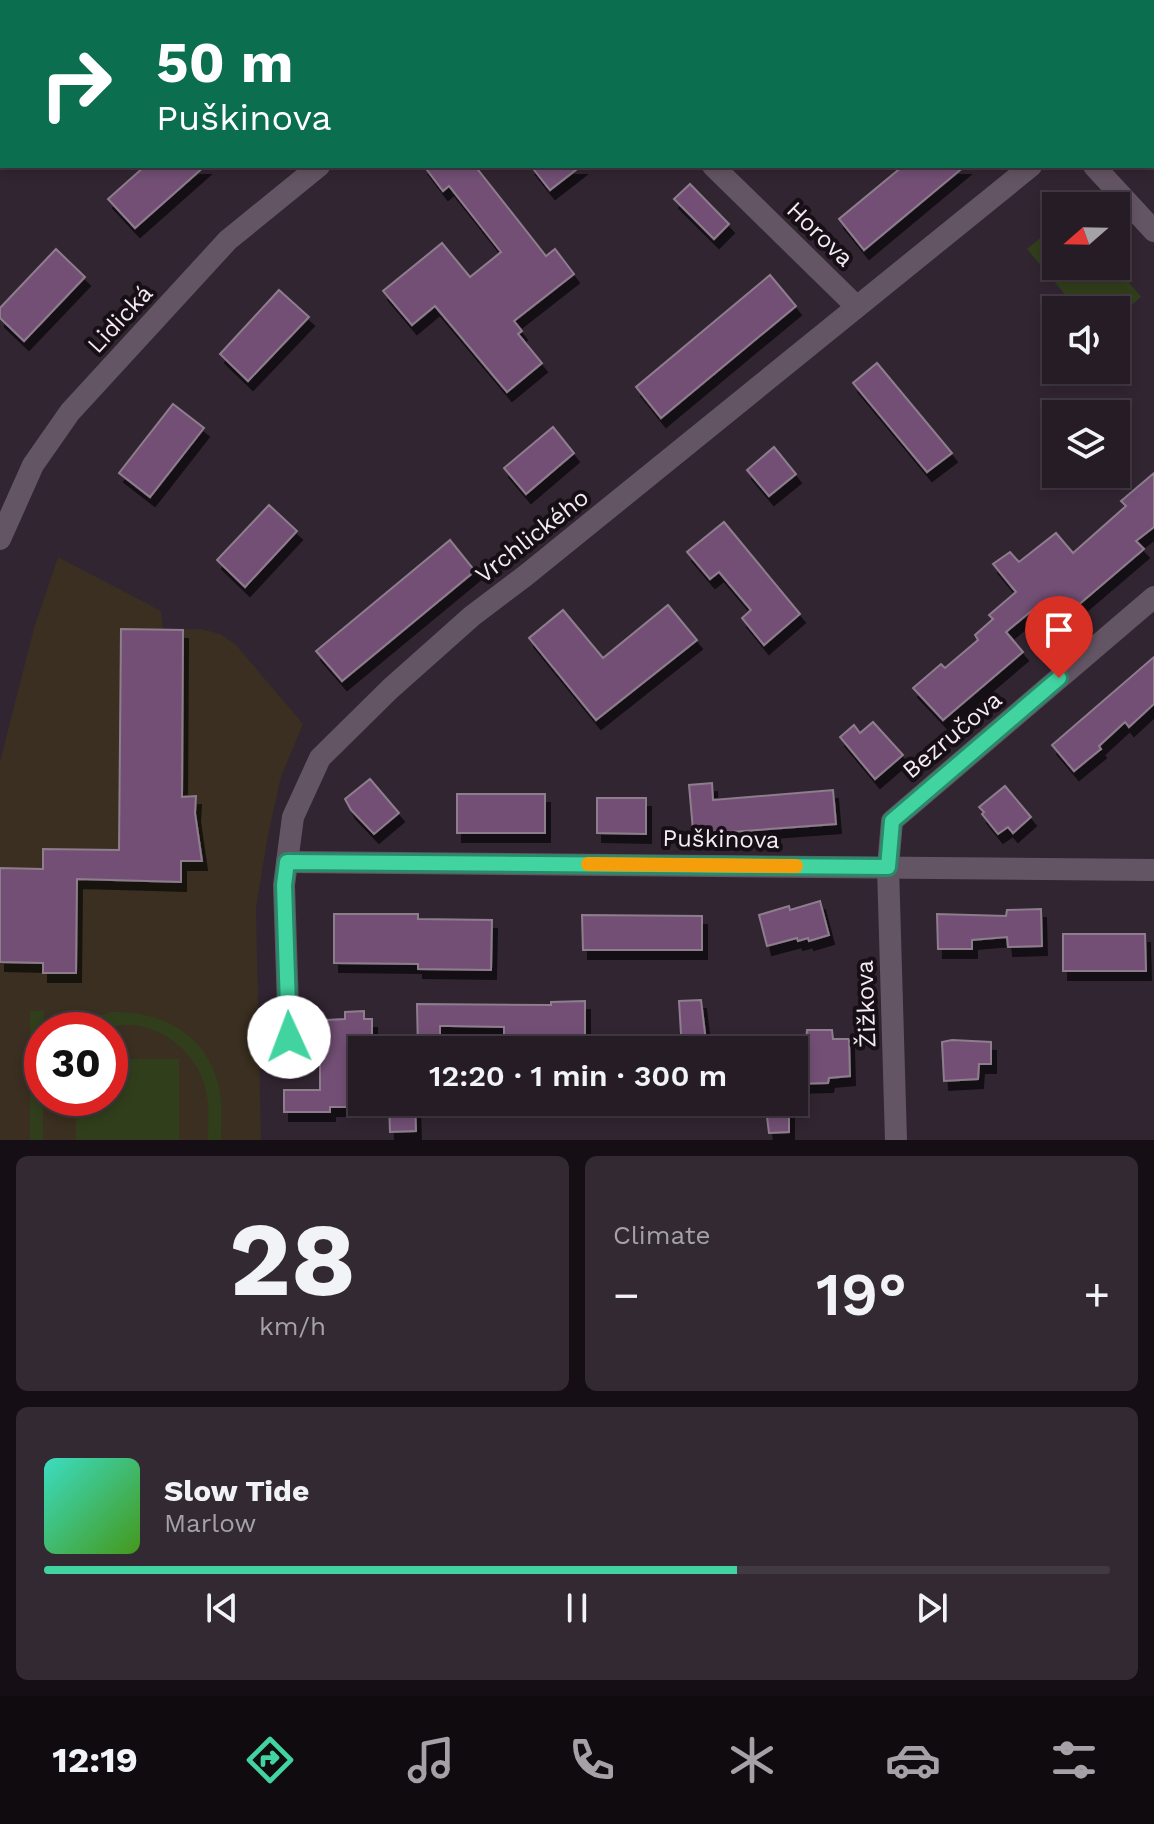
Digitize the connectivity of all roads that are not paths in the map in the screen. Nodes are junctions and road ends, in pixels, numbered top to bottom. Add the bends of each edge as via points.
1 (317, 168) edge
2 (715, 168) edge
3 (1028, 168) edge
4 (1096, 168) edge
5 (1154, 231) edge
6 (856, 306) junction
7 (0, 539) edge
8 (1154, 597) edge
9 (287, 862) junction
10 (888, 867) junction
11 (1154, 870) edge
12 (290, 1068) dead end
13 (896, 1140) edge

1 - 7 street, Lidická via 228,240 70,412 33,465
2 - 6 street, Horova
3 - 6 street, Vrchlického
4 - 5 street
6 - 9 street, Vrchlického via 472,616 390,689 320,758 293,817
8 - 10 street, Bezručova via 892,821
9 - 10 street, Puškinova
9 - 12 street, Vrchlického
10 - 11 street, Puškinova
10 - 13 street, Žižkova

